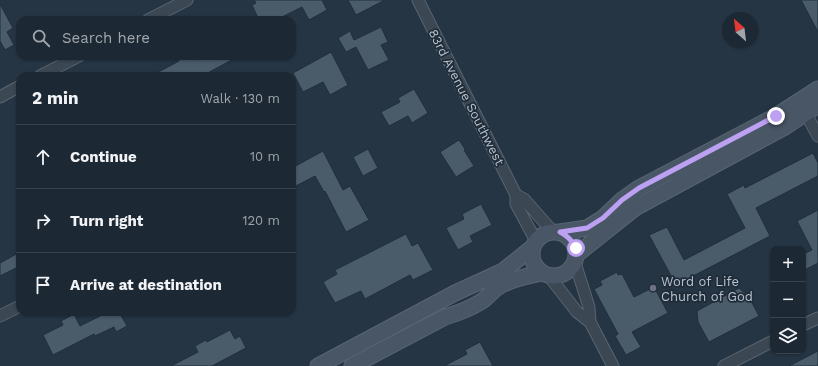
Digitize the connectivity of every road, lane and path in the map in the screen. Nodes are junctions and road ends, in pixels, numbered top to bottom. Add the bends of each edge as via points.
1 (187, 0) edge
2 (423, 2) edge
3 (156, 16) edge
4 (71, 60) edge
5 (48, 72) edge
6 (16, 88) edge
7 (818, 89) edge
8 (0, 97) edge
9 (818, 105) edge
10 (806, 114) junction
11 (818, 136) edge
12 (516, 194) junction
13 (557, 232) junction
14 (534, 244) junction
15 (576, 259) junction
16 (546, 274) junction
17 (16, 308) edge
18 (0, 316) edge
19 (818, 318) edge
20 (590, 322) junction
21 (806, 324) edge
22 (770, 343) edge
23 (318, 366) edge
24 (352, 366) edge
25 (613, 366) edge
26 (724, 366) edge

1 - 3 street
2 - 12 street, 83rd Avenue Southwest
4 - 5 street
6 - 8 street
7 - 13 main road via 776,116 639,188 587,228
9 - 10 main road
10 - 11 street
10 - 15 main road via 635,208
12 - 13 street, 83rd Avenue Southwest
12 - 14 street, 83rd Avenue Southwest via 516,204
13 - 14 main road via 547,233
13 - 15 main road via 572,241 576,248
14 - 16 main road via 534,264
14 - 23 main road via 503,271 455,293
15 - 16 main road via 564,274
15 - 20 street via 589,307
16 - 20 street via 577,312
16 - 24 main road via 521,277 508,282 475,305 445,317
17 - 18 street
19 - 21 street
20 - 25 street
22 - 26 street

